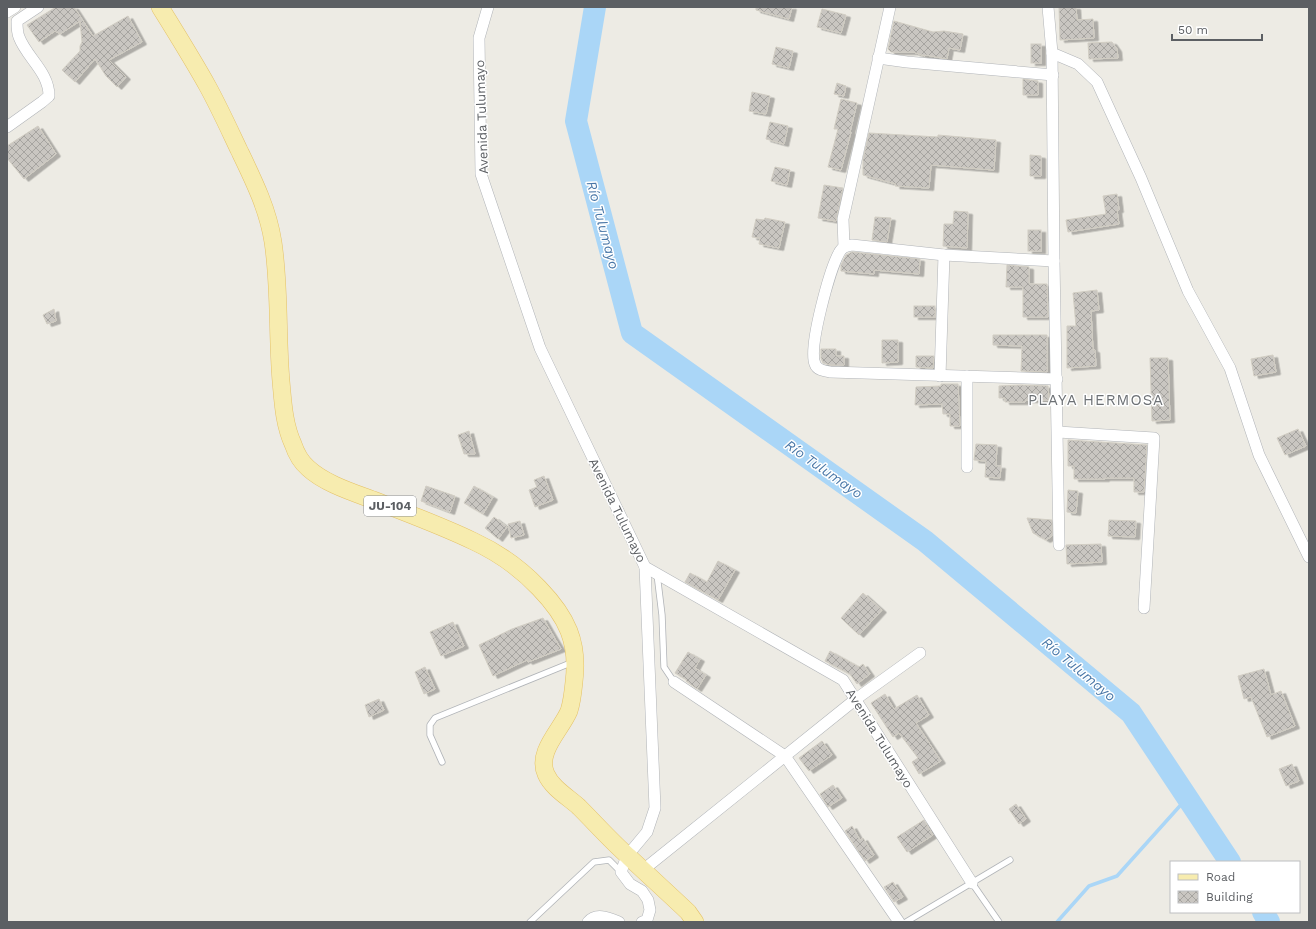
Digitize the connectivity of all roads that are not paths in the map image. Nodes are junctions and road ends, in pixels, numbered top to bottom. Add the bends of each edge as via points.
1 (14, 7) edge
2 (38, 7) edge
3 (160, 7) edge
4 (488, 7) edge
5 (890, 7) edge
6 (1048, 7) edge
7 (7, 12) edge
8 (1052, 53) junction
9 (878, 58) junction
10 (1053, 75) junction
11 (7, 127) edge
12 (844, 247) junction
13 (944, 254) junction
14 (1054, 261) junction
15 (940, 376) junction
16 (967, 376) junction
17 (1056, 379) junction
18 (1058, 432) junction
19 (967, 467) dead end
20 (1060, 545) dead end
21 (1309, 557) edge
22 (645, 567) junction
23 (658, 574) junction
24 (1144, 608) dead end
25 (920, 653) dead end
26 (575, 662) junction
27 (674, 682) joint
28 (856, 700) junction
29 (785, 756) junction
30 (442, 762) dead end
31 (627, 856) junction
32 (1010, 860) dead end
33 (643, 870) junction
34 (621, 872) junction
35 (972, 883) junction
36 (530, 922) edge
37 (588, 922) edge
38 (619, 922) edge
39 (642, 922) edge
40 (695, 922) edge
41 (899, 922) edge
42 (906, 922) edge
43 (999, 922) edge

1 - 7 street
2 - 11 street via 17,21 17,29 22,44 45,78 48,96
3 - 26 main road, JU-104 via 209,89 268,218 276,262 283,405 292,444 299,458 319,477 474,542 506,561 538,586 562,617 571,634
4 - 22 street, Avenida Tulumayo via 479,38 481,174 540,348
5 - 9 street
6 - 8 street
8 - 10 street
8 - 21 street via 1078,64 1097,82 1141,178 1188,291 1230,368 1259,456
9 - 10 street
9 - 12 street via 843,219
10 - 14 street
12 - 13 street via 852,245
12 - 15 street via 839,252 817,322 813,356 819,370
13 - 14 street
13 - 15 street
14 - 17 street
15 - 16 street
16 - 17 street
16 - 19 street
17 - 18 street
18 - 20 street
18 - 24 street via 1154,438
22 - 23 street, Avenida Tulumayo
22 - 31 street via 655,808 647,832
23 - 27 lane via 664,667
23 - 28 street, Avenida Tulumayo via 843,680
25 - 28 street
26 - 30 lane via 435,718 430,725 430,735
26 - 31 main road, JU-104 via 569,710 545,753 543,764 552,783
27 - 29 street
28 - 29 street
28 - 35 street, Avenida Tulumayo
29 - 33 street
29 - 41 street
31 - 33 main road, JU-104
31 - 34 street
32 - 35 lane
33 - 40 main road, JU-104 via 688,912
34 - 36 lane via 609,860 594,862
34 - 39 street via 648,900 650,910 647,920
35 - 42 lane
35 - 43 lane
37 - 38 street via 598,917

